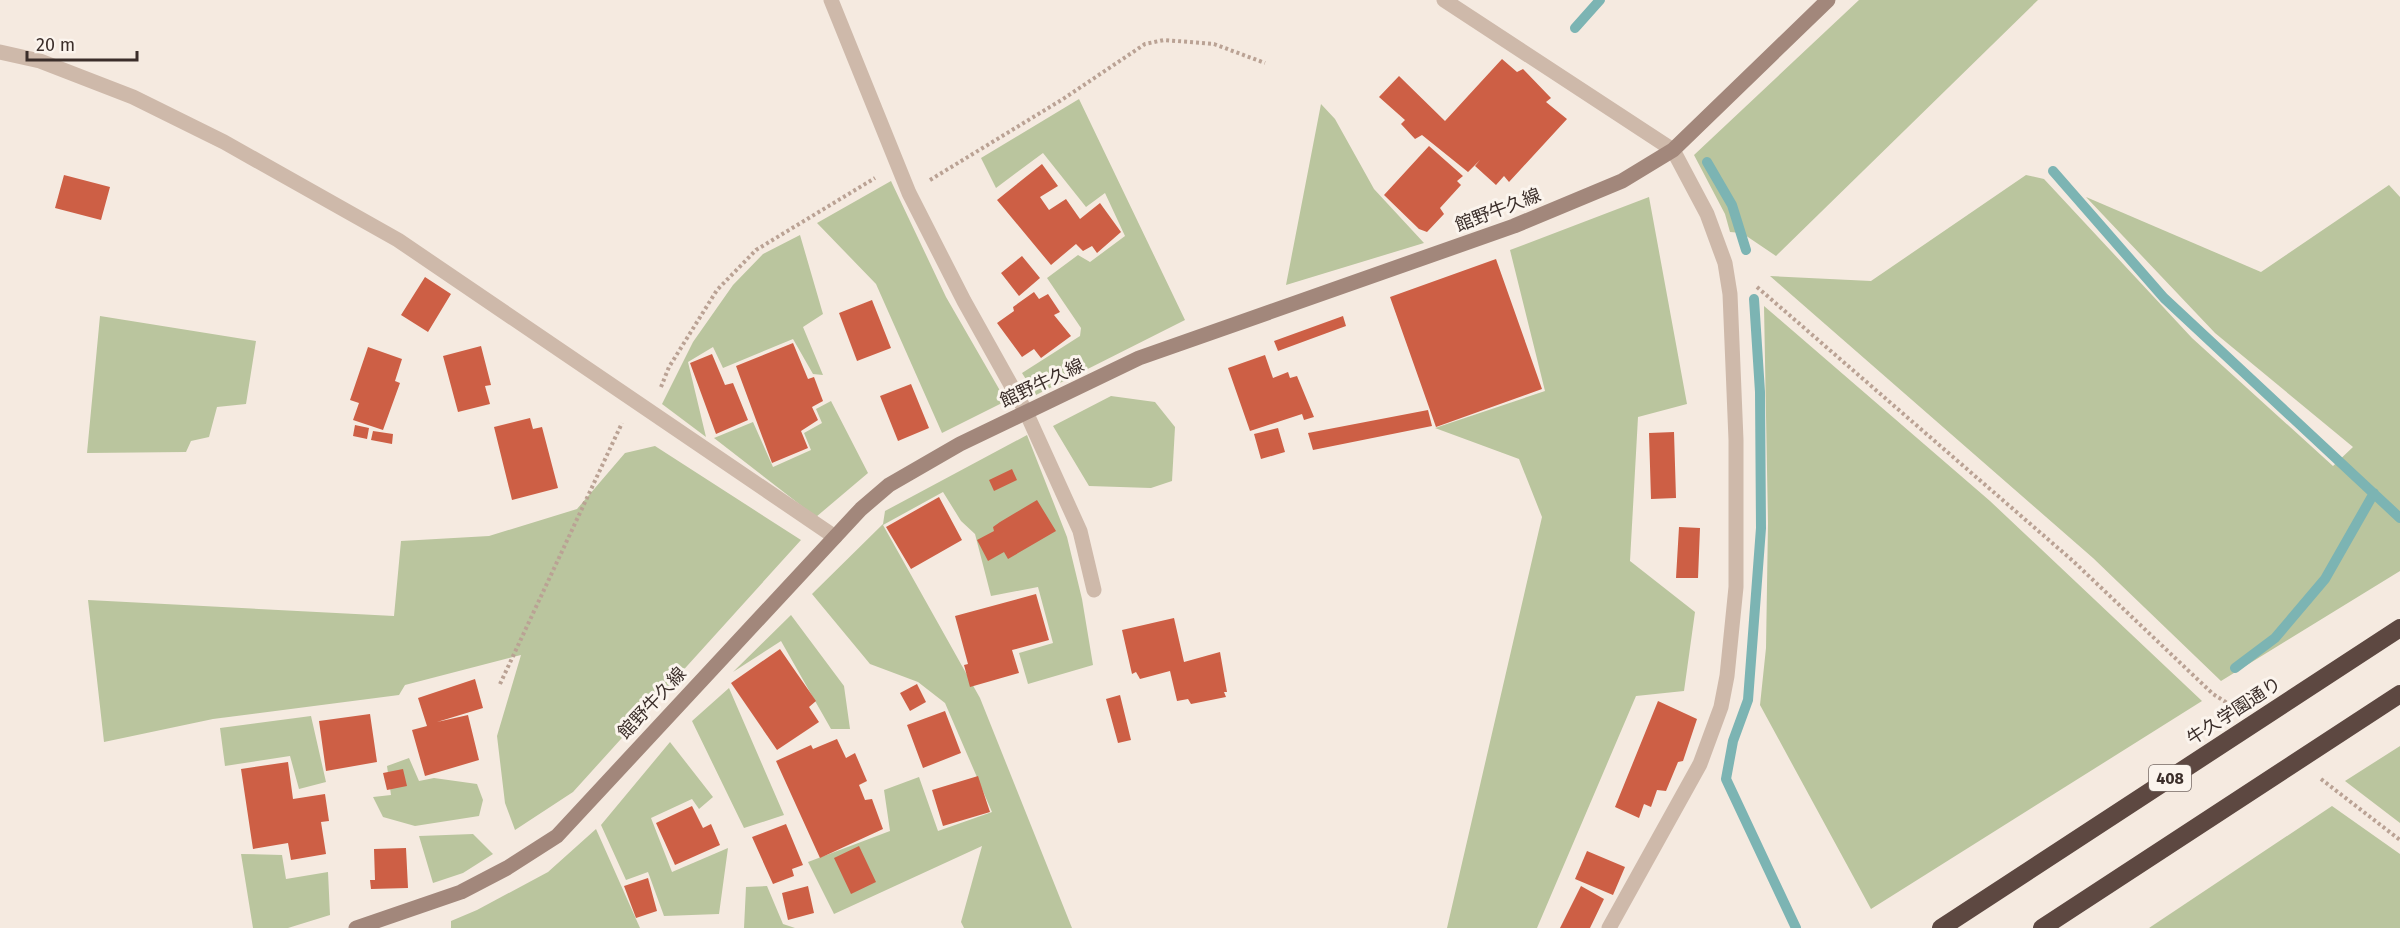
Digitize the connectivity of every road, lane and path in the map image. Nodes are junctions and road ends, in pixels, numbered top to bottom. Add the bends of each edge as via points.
1 (831, 0) edge
2 (1444, 0) edge
3 (1828, 0) edge
4 (0, 52) edge
5 (1265, 63) dead end
6 (1673, 150) junction
7 (898, 164) junction
8 (909, 192) junction
9 (1725, 263) junction
10 (632, 401) junction
11 (1026, 412) junction
12 (652, 413) junction
13 (835, 537) junction
14 (1094, 590) dead end
15 (2400, 628) edge
16 (500, 684) dead end
17 (2400, 694) edge
18 (2258, 721) junction
19 (2298, 761) junction
20 (2400, 840) edge
21 (356, 928) edge
22 (1609, 928) edge
23 (1941, 928) edge
24 (2042, 928) edge

1 - 7 street
2 - 6 street
3 - 6 main road, 館野牛久線
4 - 10 street via 40,61 134,97 224,142 398,240
5 - 8 path via 1214,44 1164,40 1145,44 1063,99
6 - 9 street via 1707,214
6 - 11 main road, 館野牛久線 via 1622,181 1514,226 1139,358
7 - 8 street
7 - 12 path via 756,250 717,290 669,367
8 - 11 street
9 - 18 path via 2073,561 2213,694
9 - 22 street via 1730,294 1736,440 1736,587 1727,676 1721,707 1700,764
10 - 12 street
10 - 16 path
11 - 13 main road, 館野牛久線 via 889,485
11 - 14 street via 1080,531
12 - 13 street
13 - 21 main road, 館野牛久線 via 557,836 461,892
15 - 18 highway, 牛久学園通り / 408
17 - 19 highway
18 - 23 highway, 牛久学園通り / 408
19 - 20 path
19 - 24 highway

